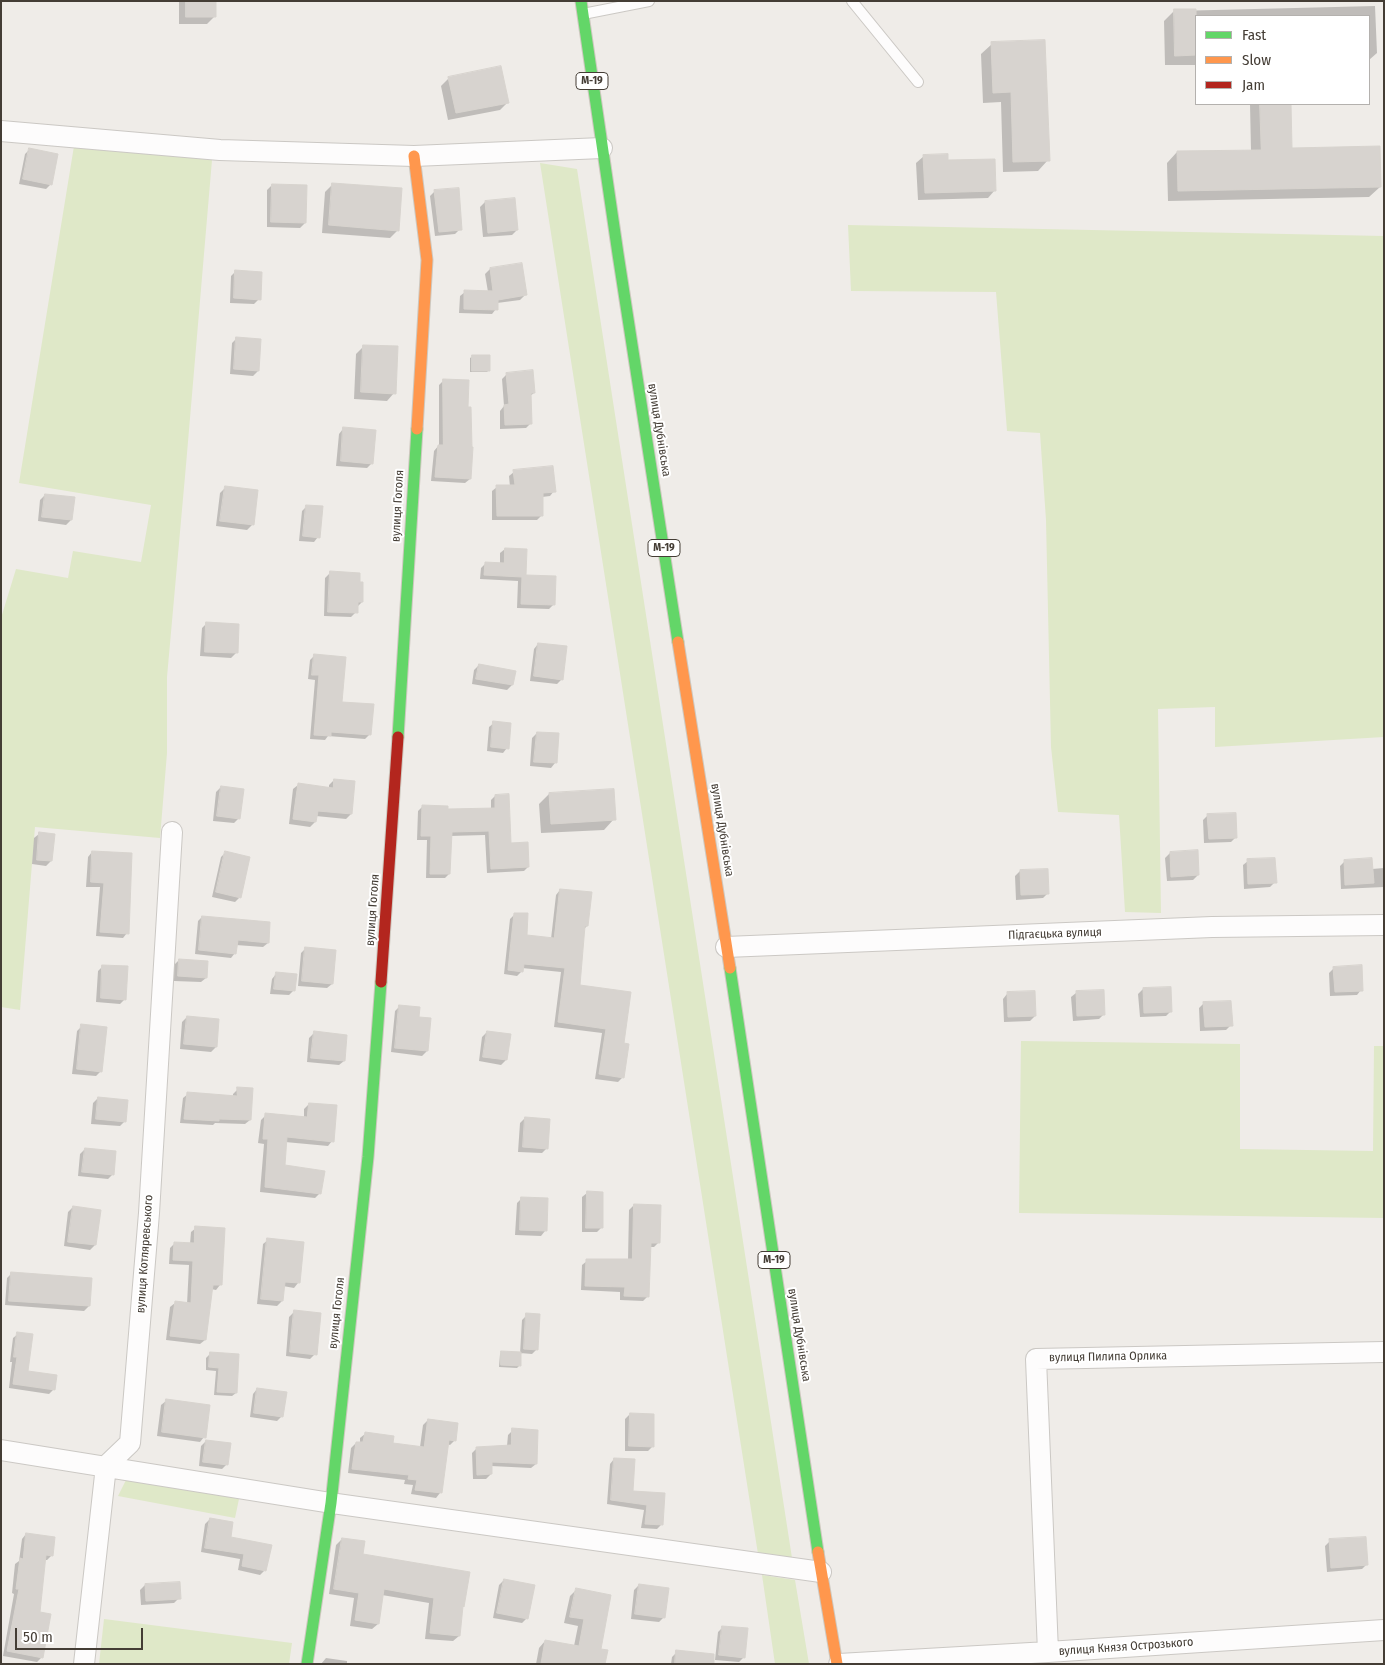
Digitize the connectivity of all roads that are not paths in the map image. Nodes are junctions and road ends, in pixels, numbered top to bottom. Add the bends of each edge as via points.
1 (580, 1) edge
2 (649, 1) edge
3 (852, 1) edge
4 (582, 14) junction
5 (918, 82) dead end
6 (1, 130) edge
7 (602, 148) junction
8 (414, 156) junction
9 (172, 832) dead end
10 (1384, 925) edge
11 (726, 947) junction
12 (1384, 1352) edge
13 (1, 1450) edge
14 (106, 1466) junction
15 (330, 1503) junction
16 (821, 1572) junction
17 (1384, 1630) edge
18 (1048, 1652) junction
19 (84, 1664) edge
20 (307, 1664) edge
21 (838, 1664) edge

1 - 4 main road, вулиця Дубнівська / М-19
2 - 4 lane
3 - 5 lane
4 - 7 main road, вулиця Дубнівська / М-19
6 - 8 street via 220,150
7 - 8 street
7 - 11 main road, вулиця Дубнівська / М-19
8 - 15 main road, вулиця Гоголя via 427,260 391,852 368,1157
9 - 14 street, вулиця Котляревського via 149,1213 130,1443
10 - 11 street, Підгаєцька вулиця via 1212,928
11 - 16 main road, вулиця Дубнівська / М-19
12 - 18 street, вулиця Пилипа Орлика via 1036,1359
13 - 14 street
14 - 15 street
14 - 19 street
15 - 16 street
15 - 20 main road, вулиця Гоголя
16 - 21 main road, вулиця Дубнівська / М-19
17 - 18 street, вулиця Князя Острозького
18 - 21 street, вулиця Князя Острозького

